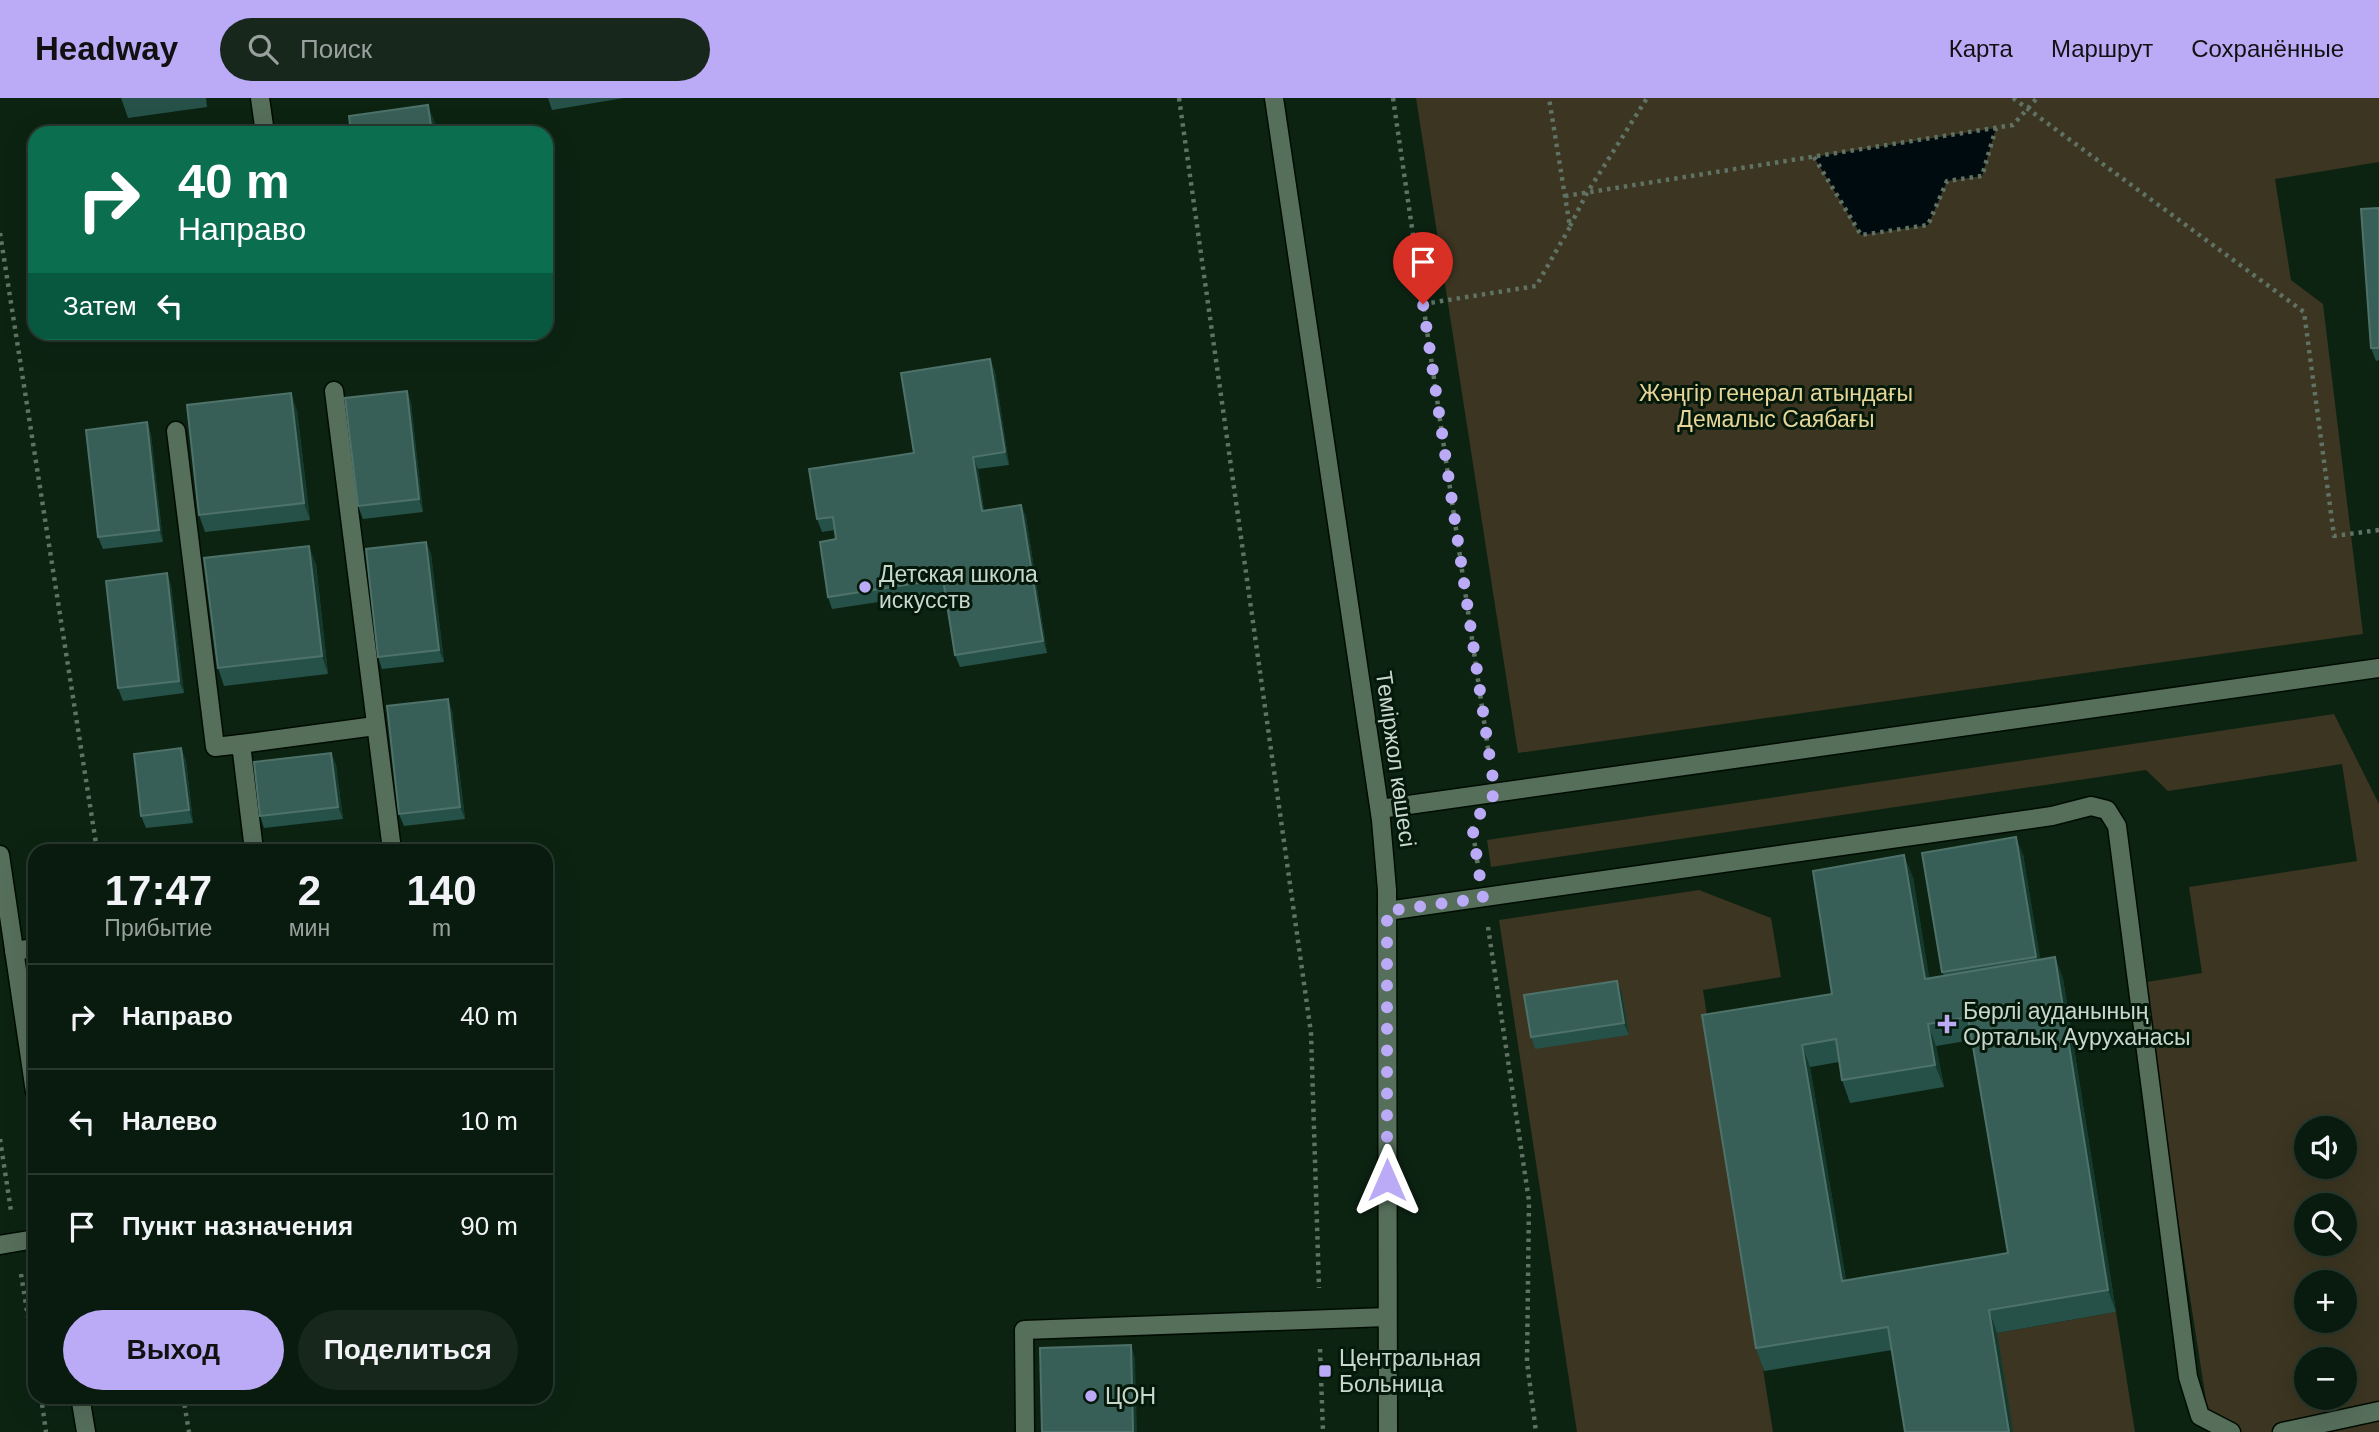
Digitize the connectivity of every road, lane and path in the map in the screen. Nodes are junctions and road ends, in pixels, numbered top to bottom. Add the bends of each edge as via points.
1 (260, 98) edge
2 (1179, 98) edge
3 (1274, 98) edge
4 (1392, 98) edge
5 (1549, 98) edge
6 (1647, 98) edge
7 (2013, 98) edge
8 (2037, 98) edge
9 (2028, 109) junction
10 (264, 126) edge
11 (1996, 128) junction
12 (1814, 157) junction
13 (1587, 193) junction
14 (1565, 196) junction
15 (1570, 227) junction
16 (0, 233) edge
17 (1423, 304) junction
18 (334, 391) dead end
19 (176, 431) dead end
20 (2379, 530) edge
21 (2379, 668) edge
22 (375, 726) junction
23 (241, 744) junction
24 (1495, 793) junction
25 (1380, 809) junction
26 (96, 844) edge
27 (253, 844) edge
28 (391, 844) edge
29 (0, 855) edge
30 (1483, 898) junction
31 (1387, 911) junction
32 (28, 949) edge
33 (15, 951) junction
34 (28, 1043) edge
35 (28, 1241) edge
36 (0, 1245) edge
37 (1387, 1317) junction
38 (1320, 1319) junction
39 (42, 1404) edge
40 (81, 1404) edge
41 (184, 1404) edge
42 (2379, 1411) edge
43 (46, 1432) edge
44 (86, 1432) edge
45 (189, 1432) edge
46 (1025, 1432) edge
47 (1323, 1432) edge
48 (1388, 1432) edge
49 (1536, 1432) edge
50 (2231, 1432) edge
51 (2282, 1432) edge

1 - 10 street
2 - 38 path via 1311,1033
3 - 25 street, Теміржол көшесі
4 - 17 path
5 - 14 path
6 - 13 path
7 - 9 path
8 - 9 path
9 - 11 path via 2012,125
9 - 20 path via 2304,312 2334,536
11 - 12 path
11 - 12 path via 1982,176 1947,181 1928,225 1861,235
12 - 13 path
13 - 14 path
13 - 15 path
14 - 15 path
15 - 17 path via 1536,286
16 - 26 path
17 - 24 path
18 - 22 street
19 - 23 street via 215,747
21 - 24 street
22 - 23 street
22 - 28 street
23 - 27 street
24 - 25 street
24 - 30 path via 1472,825
25 - 31 street, Теміржол көшесі
29 - 33 street
30 - 31 street
30 - 49 path via 1529,1201 1527,1362
30 - 50 street via 2052,816 2091,806 2107,810 2117,827 2188,1377 2200,1416
31 - 37 street, Теміржол көшесі
32 - 33 street
33 - 34 street
35 - 36 street
37 - 38 street
37 - 48 street, Теміржол көшесі
38 - 46 street via 1024,1330
38 - 47 path
39 - 43 path
40 - 44 street
41 - 45 path
42 - 51 street

